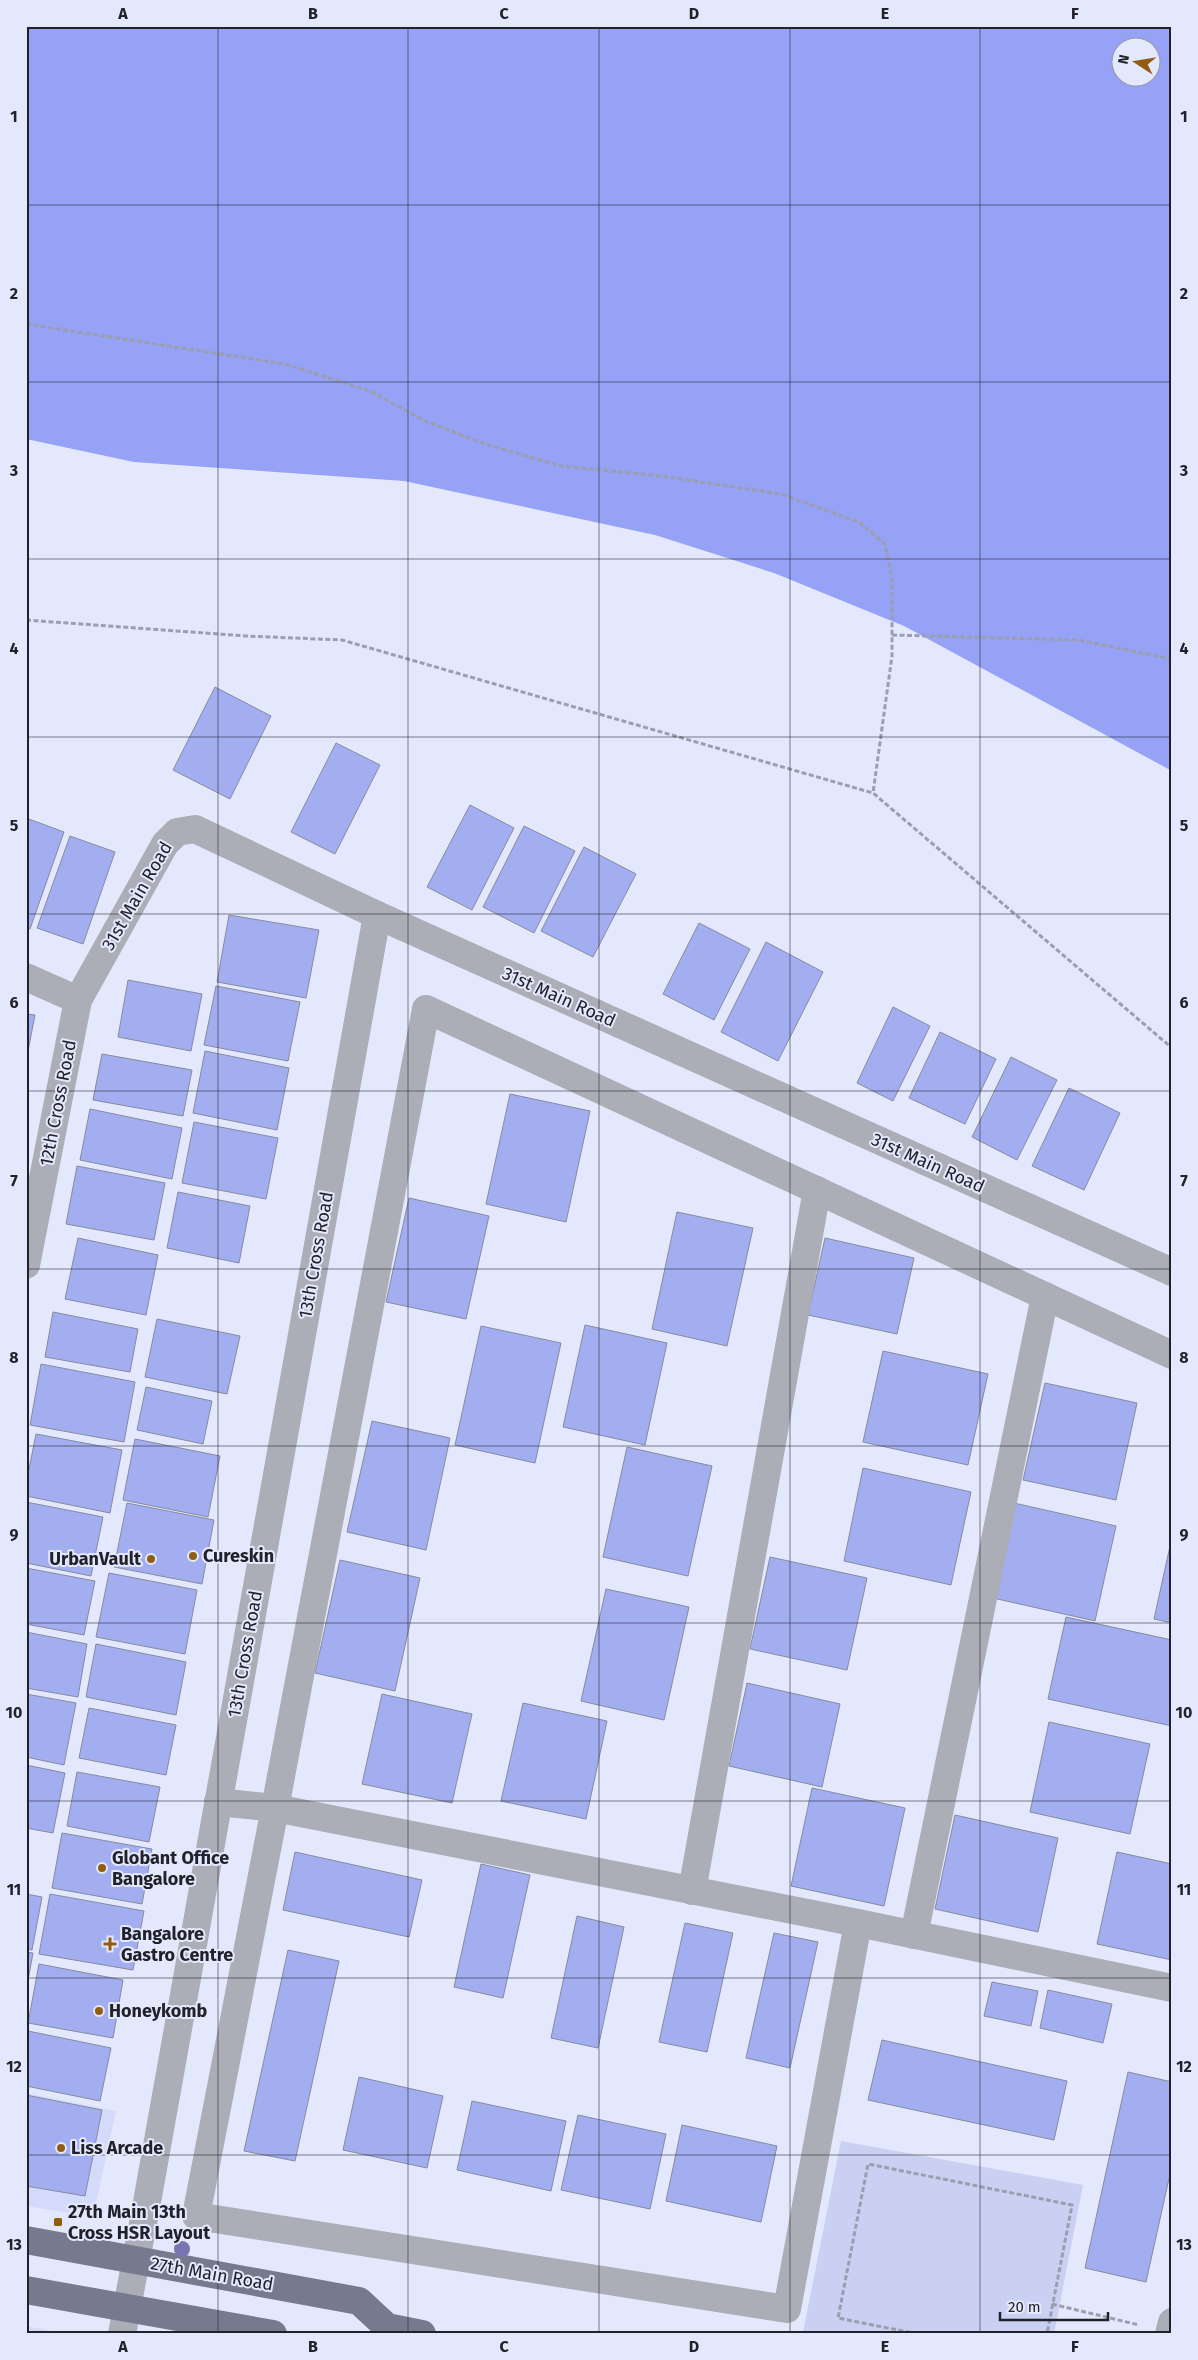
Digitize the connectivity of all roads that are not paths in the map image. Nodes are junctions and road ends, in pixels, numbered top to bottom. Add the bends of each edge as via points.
1 (377, 915) junction
2 (26, 977) edge
3 (78, 1000) junction
4 (817, 1190) junction
5 (26, 1265) edge
6 (1172, 1272) edge
7 (1045, 1296) junction
8 (1172, 1355) edge
9 (218, 1802) junction
10 (275, 1808) junction
11 (692, 1891) junction
12 (858, 1923) junction
13 (914, 1935) junction
14 (1172, 1988) edge
15 (26, 2240) edge
16 (136, 2260) junction
17 (26, 2290) edge
18 (124, 2321) edge
19 (382, 2330) edge
20 (273, 2334) edge
21 (422, 2334) edge

1 - 3 street, 31st Main Road via 194,829 177,832 164,844
1 - 6 street, 31st Main Road
1 - 9 street, 13th Cross Road
2 - 3 street
3 - 5 street, 12th Cross Road
4 - 7 street
4 - 10 street via 426,1009
4 - 11 street
7 - 8 street
7 - 13 street
9 - 10 street
9 - 16 street, 13th Cross Road
10 - 11 street
10 - 12 street via 196,2216 787,2308
11 - 12 street
12 - 13 street
13 - 14 street
15 - 16 main road, 27th Main Road
16 - 18 street, 13th Cross Road
16 - 19 main road, 27th Main Road via 359,2301
17 - 18 main road
18 - 20 main road
19 - 21 main road, 27th Main Road

